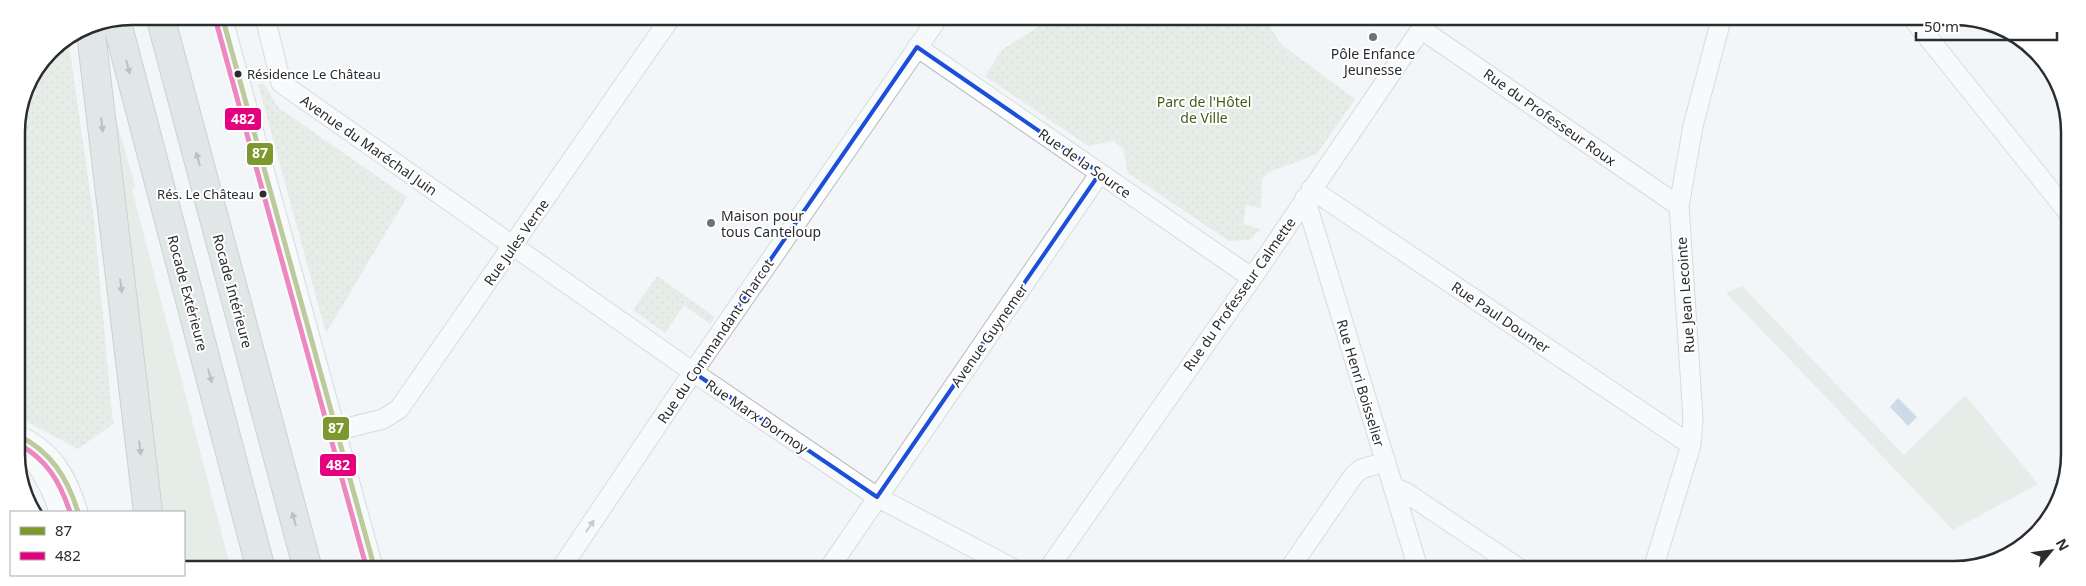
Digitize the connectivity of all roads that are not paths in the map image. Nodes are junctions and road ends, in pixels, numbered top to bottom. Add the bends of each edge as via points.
1 (162, 25) edge
2 (224, 25) edge
3 (267, 25) edge
4 (665, 25) edge
5 (933, 25) edge
6 (1424, 25) edge
7 (1426, 25) edge
8 (1716, 25) edge
9 (1918, 25) edge
10 (118, 26) edge
11 (91, 33) edge
12 (917, 47) junction
13 (1100, 173) junction
14 (1308, 194) junction
15 (2061, 204) edge
16 (1679, 206) junction
17 (513, 245) junction
18 (1252, 278) junction
19 (693, 372) junction
20 (335, 431) junction
21 (25, 438) edge
22 (1691, 445) junction
23 (25, 450) edge
24 (1385, 462) junction
25 (1393, 487) junction
26 (877, 497) junction
27 (59, 511) edge
28 (78, 511) edge
29 (148, 511) edge
30 (259, 561) edge
31 (305, 561) edge
32 (373, 561) edge
33 (566, 561) edge
34 (834, 561) edge
35 (999, 561) edge
36 (1054, 561) edge
37 (1295, 561) edge
38 (1416, 561) edge
39 (1508, 561) edge
40 (1655, 561) edge

31 -> 1 highway, Rocade Intérieure
2 - 20 street
3 - 17 street, Avenue du Maréchal Juin via 281,83
4 - 17 street, Rue Jules Verne
5 - 12 street, Rue du Commandant Charcot
6 - 14 street, Rue du Professeur Calmette
7 - 16 street, Rue du Professeur Roux
8 - 16 street, Rue Jean Lecointe
9 - 15 street
10 -> 30 highway, Rocade Extérieure
11 -> 29 highway
12 - 13 street, Rue de la Source
12 - 19 street, Rue du Commandant Charcot
13 - 18 street, Rue de la Source
13 - 26 street, Avenue Guynemer
14 - 18 street, Rue du Professeur Calmette
14 - 22 street, Rue Paul Doumer
14 - 24 street, Rue Henri Boisselier
16 - 22 street, Rue Jean Lecointe via 1693,418
17 - 19 street, Rue Marx Dormoy
17 - 20 street, Rue Jules Verne via 399,410 384,419
18 - 36 street, Rue du Professeur Calmette
19 - 26 street, Rue Marx Dormoy
33 -> 19 street, Rue du Commandant Charcot
20 - 32 street
21 - 28 street via 50,455
22 - 40 street, Rue Jean Lecointe
23 - 27 street via 52,490
24 - 25 street, Rue Henri Boisselier
24 - 37 street via 1361,469 1354,475
25 - 38 street, Rue Henri Boisselier
25 - 39 street
26 - 34 street, Avenue Guynemer
26 - 35 street, Rue Marx Dormoy

